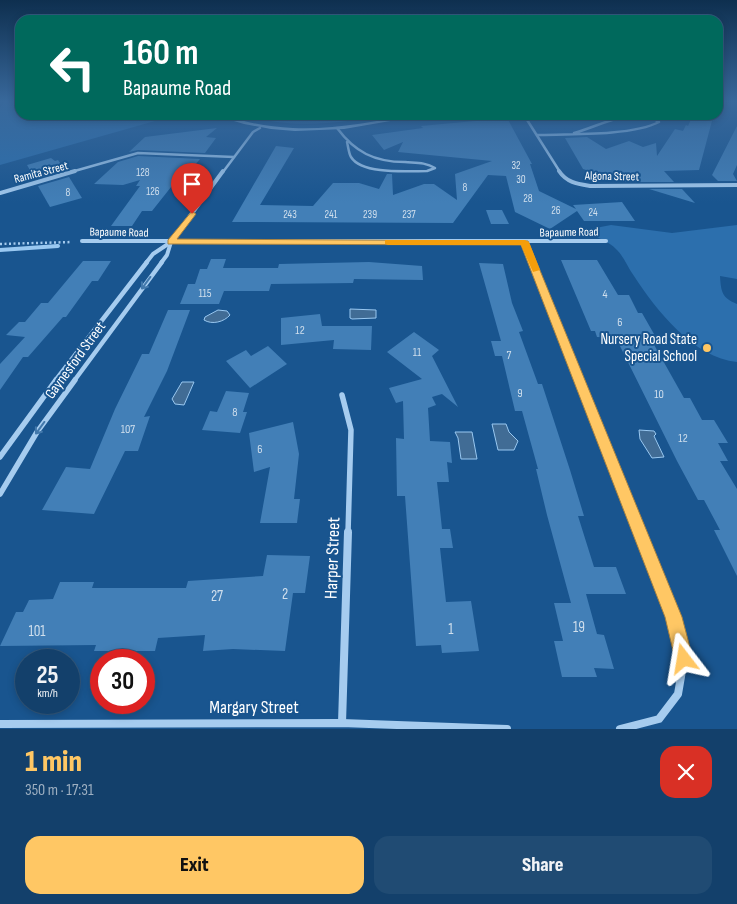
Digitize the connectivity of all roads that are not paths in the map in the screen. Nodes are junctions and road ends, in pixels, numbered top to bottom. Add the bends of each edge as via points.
1 (251, 135) edge
2 (342, 135) edge
3 (537, 135) edge
4 (347, 142) junction
5 (234, 157) junction
6 (737, 185) edge
7 (0, 193) edge
8 (82, 241) road end
9 (171, 242) junction
10 (525, 242) junction
11 (606, 242) dead end
12 (342, 395) dead end
13 (0, 457) edge
14 (0, 494) edge
15 (342, 723) junction
16 (0, 724) edge
17 (507, 729) edge
18 (620, 729) edge

1 - 5 street, Gaynesford Street
2 - 4 street
3 - 6 street, Algona Street via 563,177 575,184
4 - 4 street via 372,160 427,163 434,168 427,171 369,169 352,158
5 - 7 street, Ramita Street via 138,153
5 - 9 street, Gaynesford Street
8 - 9 street, Bapaume Road
9 - 10 street, Bapaume Road
9 - 13 street, Gaynesford Street via 153,254
9 -> 14 street, Gaynesford Street via 167,255 27,447
10 - 11 street, Bapaume Road
10 - 18 street via 674,617 684,659 678,694 659,719
12 - 15 street, Harper Street via 351,430
15 - 16 street, Margary Street
15 - 17 street, Margary Street

